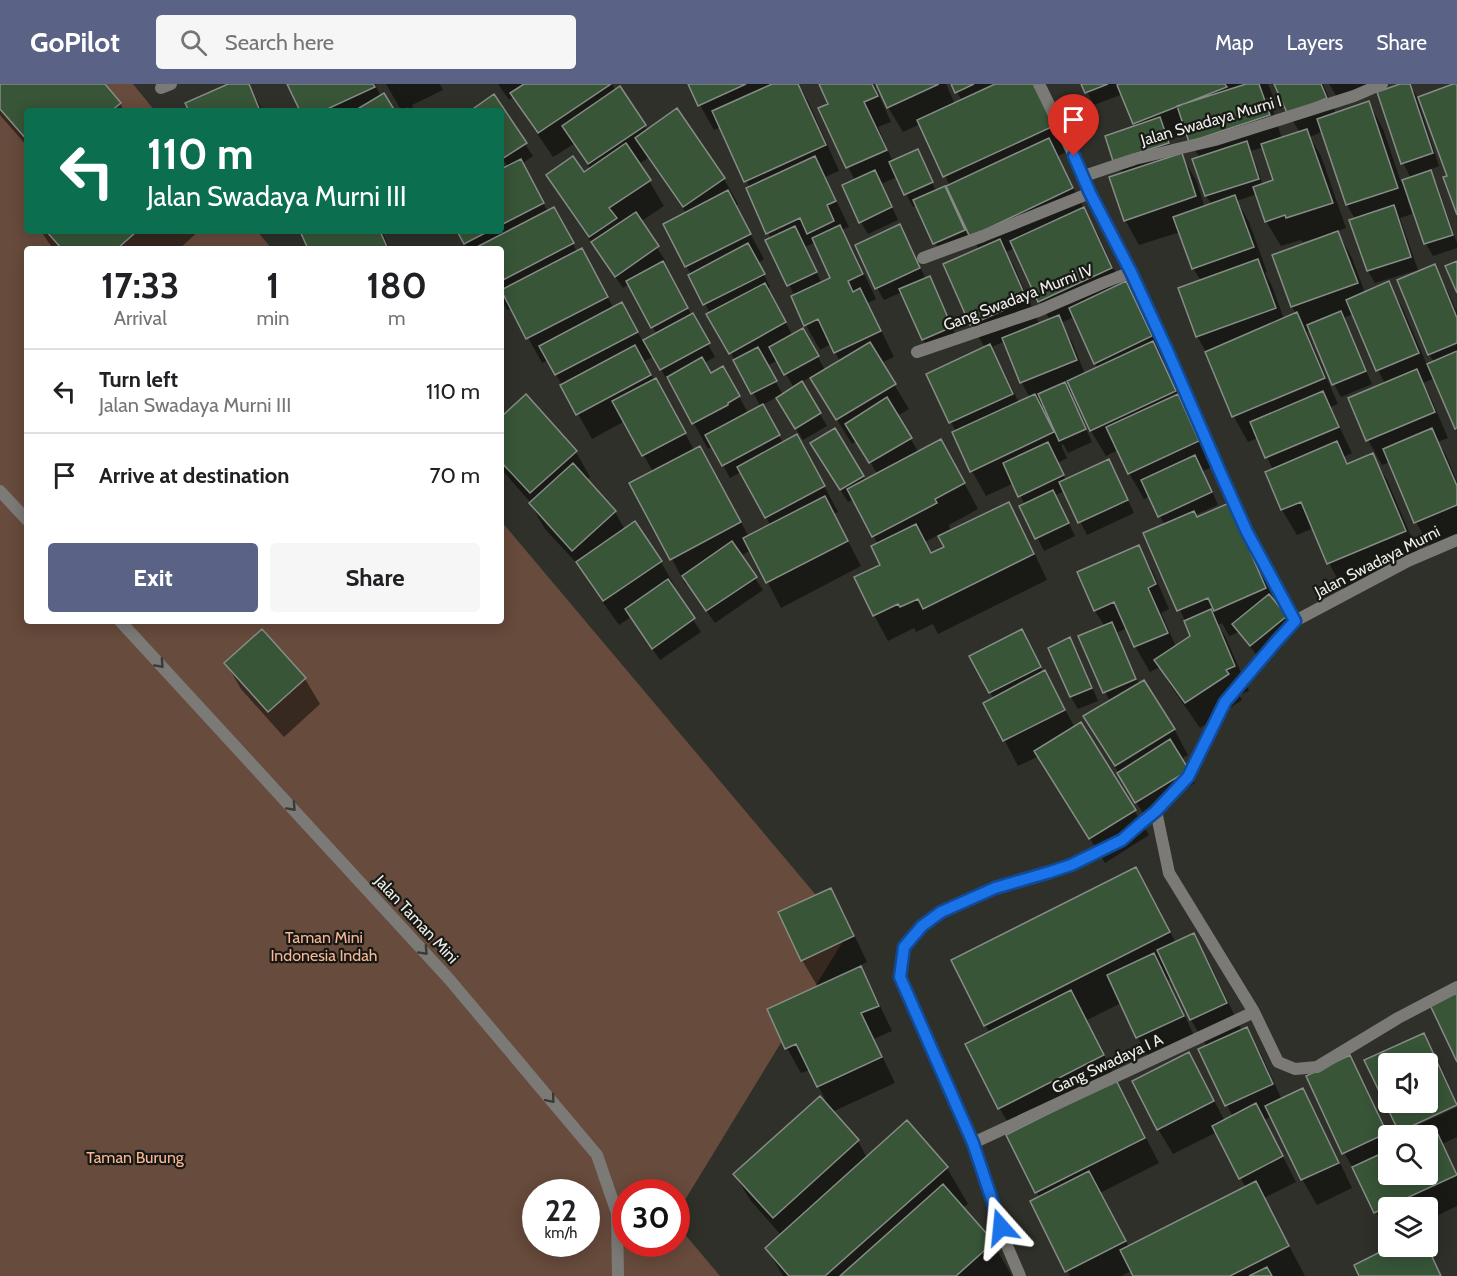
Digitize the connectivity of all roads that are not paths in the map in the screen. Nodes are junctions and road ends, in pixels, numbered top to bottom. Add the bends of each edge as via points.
1 (1039, 84) edge
2 (1382, 84) edge
3 (1084, 176) junction
4 (1090, 193) junction
5 (923, 258) dead end
6 (1131, 272) junction
7 (917, 352) dead end
8 (0, 491) edge
9 (24, 517) edge
10 (1457, 540) edge
11 (1295, 621) junction
12 (123, 624) edge
13 (1156, 811) junction
14 (1457, 987) edge
15 (1254, 1012) junction
16 (973, 1143) junction
17 (618, 1276) edge
18 (1020, 1276) edge

1 - 3 street
2 - 3 street, Jalan Swadaya Murni I via 1215,140
3 - 4 street
4 - 5 street
4 - 6 street
6 - 7 street, Gang Swadaya Murni IV via 1038,311
6 - 11 street via 1247,532
8 - 9 street
10 - 11 street, Jalan Swadaya Murni via 1408,561
11 - 13 street, Jalan Swadaya Murni via 1225,702 1188,777
12 -> 17 street, Jalan Taman Mini via 449,979 597,1155 617,1213
13 - 15 street via 1169,873
13 - 16 street, Jalan Swadaya Murni via 1122,840 1071,865 995,888 941,912 904,947 900,977
14 - 15 street via 1317,1067 1295,1069 1278,1062
15 - 16 street, Gang Swadaya I A
16 - 18 street, Jalan Swadaya Murni

